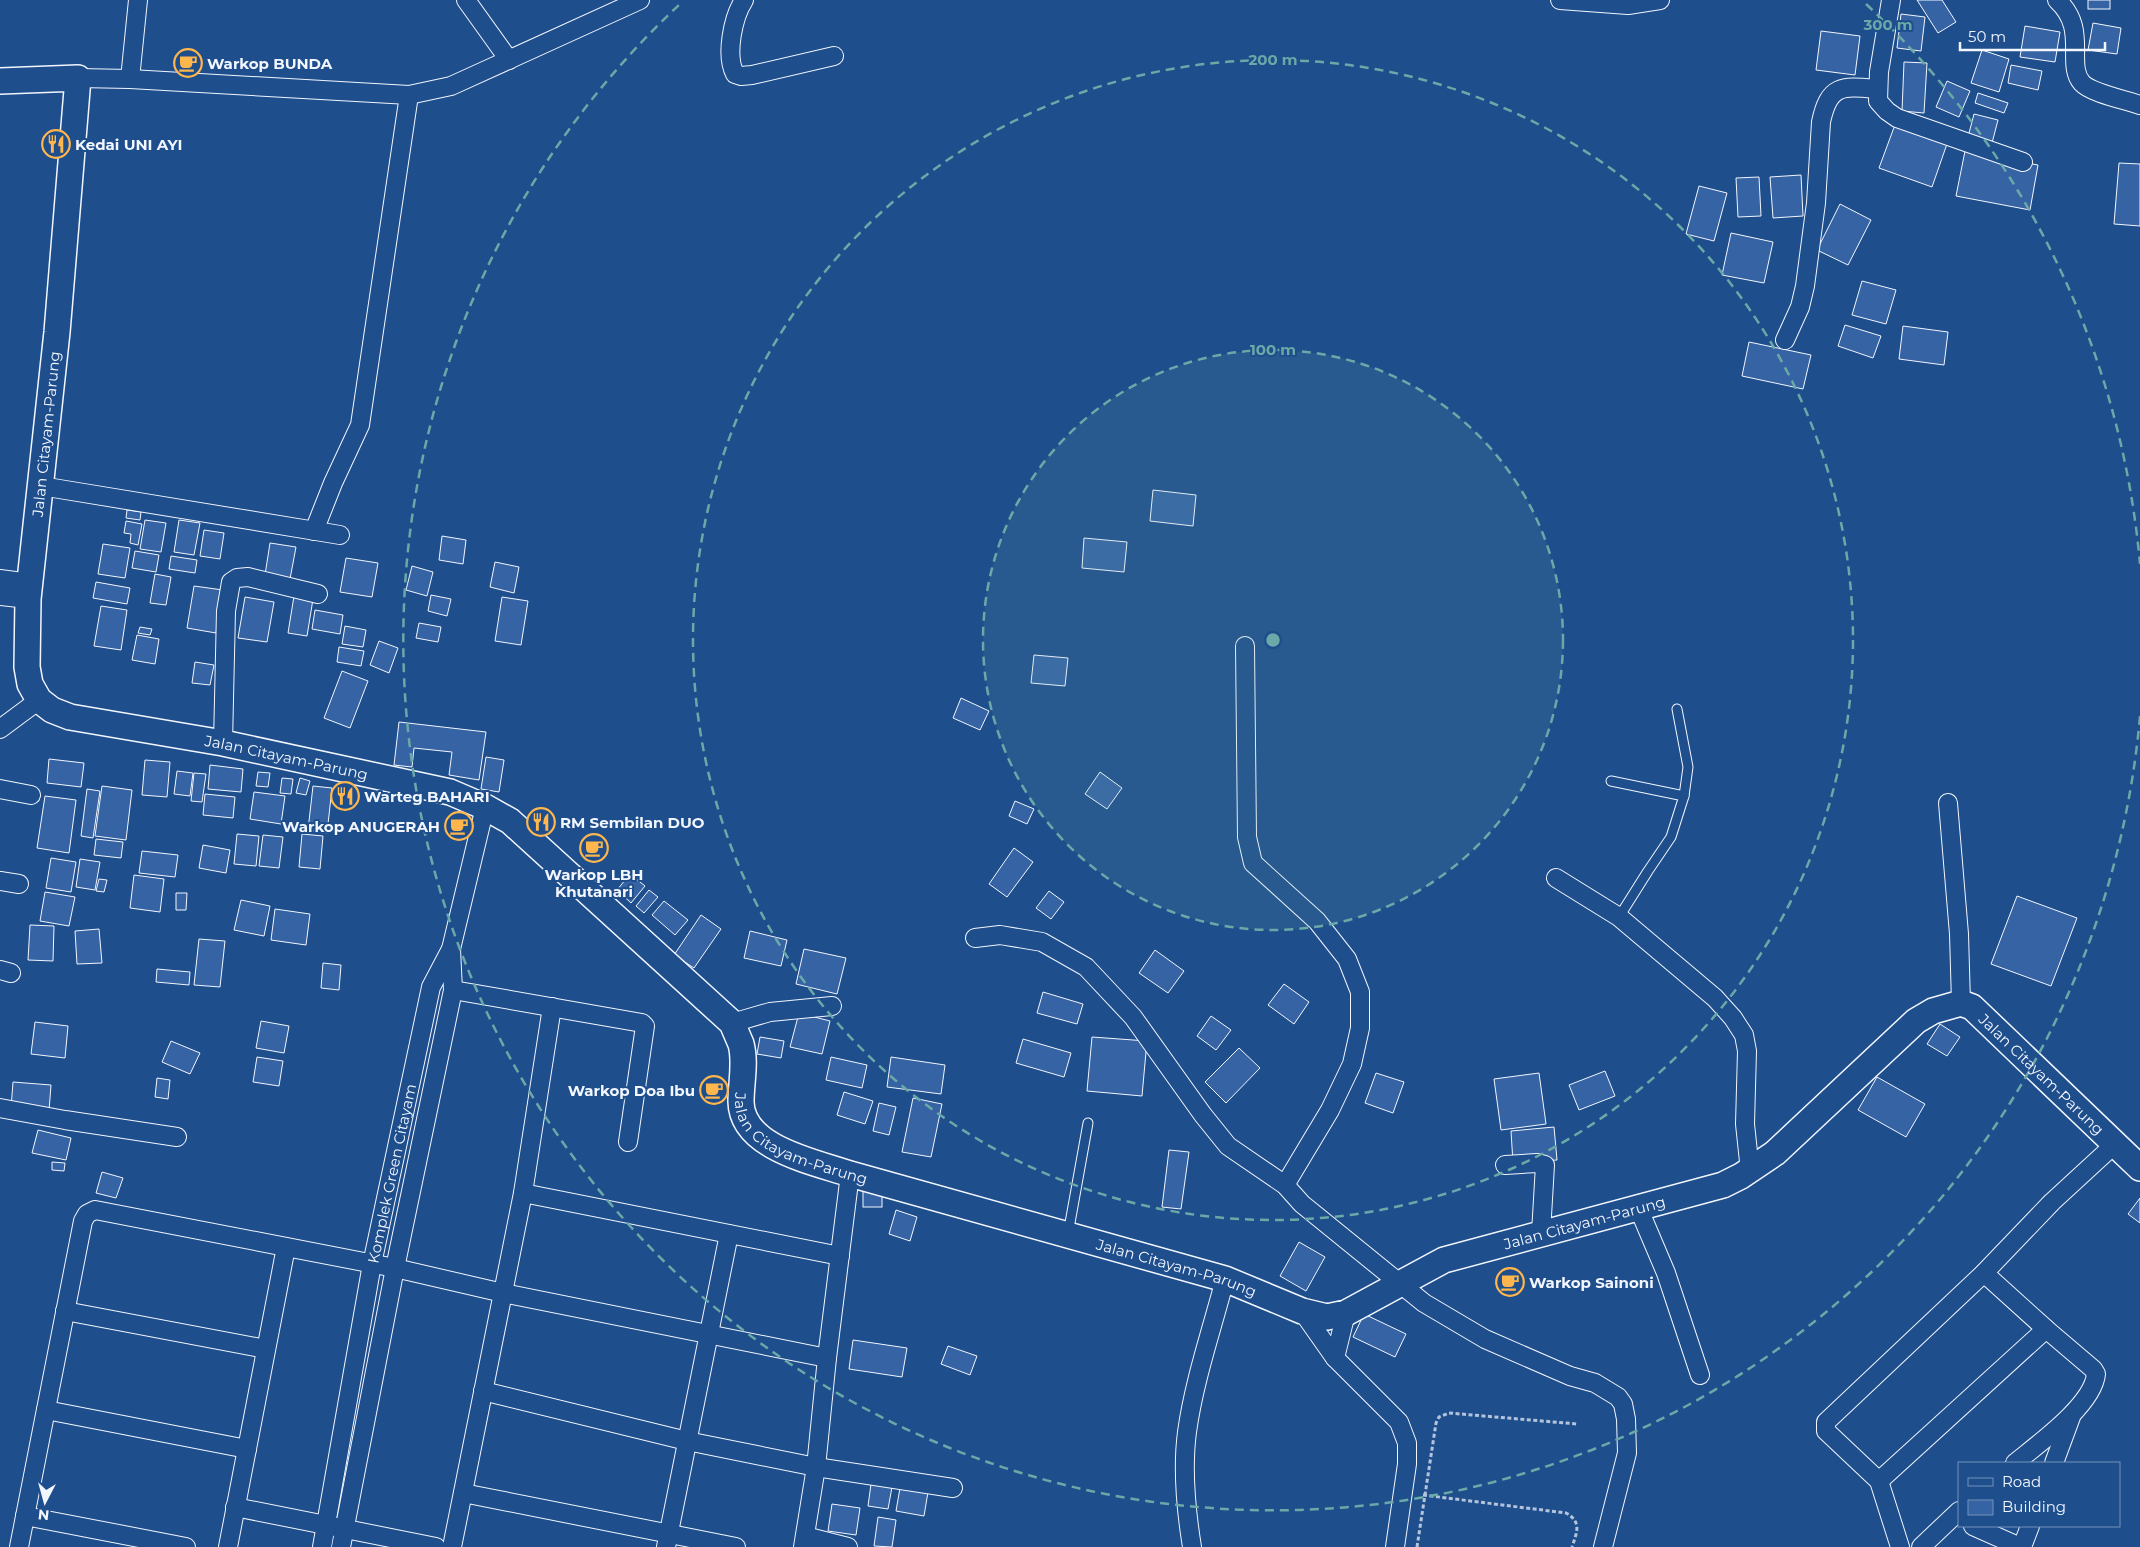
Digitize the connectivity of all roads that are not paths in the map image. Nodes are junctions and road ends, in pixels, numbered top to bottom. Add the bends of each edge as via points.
1 (138, 0) edge
2 (466, 0) edge
3 (640, 0) edge
4 (744, 0) edge
5 (750, 0) edge
6 (1560, 0) edge
7 (1660, 0) edge
8 (1891, 0) edge
9 (2057, 0) edge
10 (834, 56) dead end
11 (509, 60) junction
12 (78, 78) junction
13 (130, 79) junction
14 (0, 81) edge
15 (1877, 88) junction
16 (409, 95) junction
17 (2140, 104) edge
18 (2022, 162) dead end
19 (1785, 340) dead end
20 (41, 486) junction
21 (314, 531) junction
22 (340, 535) dead end
23 (0, 579) edge
24 (29, 591) junction
25 (318, 594) dead end
26 (0, 596) edge
27 (1245, 646) dead end
28 (39, 700) junction
29 (1677, 709) dead end
30 (0, 729) edge
31 (223, 743) junction
32 (1611, 781) dead end
33 (0, 789) edge
34 (31, 795) dead end
35 (1684, 796) junction
36 (1948, 803) dead end
37 (485, 807) junction
38 (1556, 878) dead end
39 (0, 881) edge
40 (19, 884) dead end
41 (1619, 917) junction
42 (975, 938) dead end
43 (451, 949) junction
44 (453, 990) junction
45 (1961, 1003) junction
46 (832, 1006) dead end
47 (552, 1007) junction
48 (732, 1023) junction
49 (0, 1108) edge
50 (1088, 1123) dead end
51 (177, 1137) dead end
52 (628, 1142) dead end
53 (2116, 1144) junction
54 (1505, 1165) dead end
55 (2140, 1168) edge
56 (1750, 1171) junction
57 (850, 1174) junction
58 (1285, 1185) junction
59 (523, 1193) junction
60 (1638, 1207) junction
61 (1541, 1233) junction
62 (729, 1234) junction
63 (1068, 1234) junction
64 (286, 1247) junction
65 (840, 1256) junction
66 (372, 1264) junction
67 (395, 1268) junction
68 (1984, 1273) junction
69 (1225, 1279) junction
70 (1401, 1283) junction
71 (503, 1293) junction
72 (1361, 1305) junction
73 (65, 1311) junction
74 (1302, 1311) junction
75 (2046, 1330) junction
76 (709, 1334) junction
77 (266, 1349) junction
78 (827, 1358) junction
79 (1335, 1358) junction
80 (1700, 1375) dead end
81 (484, 1392) junction
82 (46, 1410) junction
83 (2072, 1415) junction
84 (687, 1441) junction
85 (247, 1449) junction
86 (2016, 1462) edge
87 (2054, 1462) edge
88 (816, 1467) junction
89 (1879, 1481) junction
90 (953, 1488) dead end
91 (463, 1493) junction
92 (235, 1507) junction
93 (1956, 1515) edge
94 (25, 1516) junction
95 (326, 1525) junction
96 (1975, 1527) edge
97 (2030, 1527) edge
98 (344, 1529) junction
99 (667, 1540) edge
100 (804, 1541) edge
101 (19, 1547) edge
102 (186, 1547) edge
103 (228, 1547) edge
104 (322, 1547) edge
105 (341, 1547) edge
106 (436, 1547) edge
107 (452, 1547) edge
108 (736, 1547) edge
109 (848, 1547) edge
110 (1192, 1547) edge
111 (1395, 1547) edge
112 (1603, 1547) edge
113 (1900, 1547) edge
114 (1921, 1547) edge
115 (2021, 1547) edge

1 - 13 street
2 - 11 street
3 - 11 street
4 - 5 street
4 - 10 street via 736,13 733,32 731,66 735,74 752,76
6 - 7 street via 1628,5
8 - 15 street
9 - 17 street via 2071,16 2074,26 2077,73 2081,82 2089,88
11 - 16 street via 451,86
12 - 13 street
12 - 14 street
12 - 20 street, Jalan Citayam-Parung via 58,332
13 - 16 street
15 - 18 street via 1878,101 1897,118
15 - 19 street via 1847,86 1835,90 1828,97 1821,122 1812,242 1805,286 1800,307
16 - 21 street via 360,425
20 - 21 street
20 - 24 street, Jalan Citayam-Parung
21 - 22 street
23 - 24 street
24 - 26 street
24 - 28 street, Jalan Citayam-Parung via 27,667 30,684
25 - 31 street via 248,578 236,578 231,582 226,611
27 - 58 street via 1247,837 1253,863 1317,922 1347,959 1360,992 1360,1028 1352,1064 1330,1110
28 - 30 street
28 - 31 street, Jalan Citayam-Parung via 52,710 70,717
29 - 35 lane via 1688,766
31 - 37 street, Jalan Citayam-Parung via 450,792
32 - 35 lane
33 - 34 street
35 - 41 lane via 1671,837
36 - 45 street
37 - 43 street, Komplek Green Citayam
37 - 48 street, Jalan Citayam-Parung via 510,821
38 - 41 street
39 - 40 street
41 - 56 street via 1714,998 1744,1035 1748,1069 1745,1124
42 - 58 street via 1000,935 1042,942 1086,967 1133,1017 1228,1146
43 - 44 street
43 - 66 street, Komplek Green Citayam via 431,988
44 - 47 street
44 - 67 street
45 - 53 street, Jalan Citayam-Parung via 1972,1008
45 - 56 street, Jalan Citayam-Parung via 1933,1011 1916,1021 1775,1153
46 - 48 street via 770,1012
47 - 52 street via 638,1022 645,1026
47 - 59 street
48 - 57 street, Jalan Citayam-Parung via 743,1057 741,1104 744,1119 754,1133 772,1146 797,1157
49 - 51 street
50 - 63 lane
53 - 55 street, Jalan Citayam-Parung
53 - 68 street via 2052,1202
54 - 61 street via 1545,1165
56 - 60 street, Jalan Citayam-Parung via 1723,1185
57 - 63 street, Jalan Citayam-Parung
57 - 65 street
58 - 70 street via 1302,1204
59 - 62 street
59 - 71 street
60 - 61 street, Jalan Citayam-Parung
60 - 80 street via 1666,1273
61 - 70 street, Jalan Citayam-Parung via 1444,1260
62 - 65 street
62 - 76 street
63 - 69 street, Jalan Citayam-Parung
64 - 66 street
64 - 73 street via 95,1210 83,1221
64 - 77 street
65 - 78 street
66 - 67 street
66 - 95 street, Komplek Green Citayam
67 - 71 street
67 - 98 street
68 - 75 street
68 - 89 street via 1826,1422 1826,1430
69 - 74 street, Jalan Citayam-Parung
69 - 110 street via 1187,1432 1186,1506
70 - 72 street, Jalan Citayam-Parung
70 - 112 street via 1424,1303 1485,1339 1570,1376 1595,1383 1618,1397 1626,1419 1627,1453
71 - 76 street
71 - 81 street
72 - 74 street, Jalan Citayam-Parung via 1327,1317
72 - 79 street
73 - 77 street
73 - 82 street
74 - 79 street
75 - 83 street via 2096,1374 2092,1387
75 - 89 street
76 - 78 street
76 - 84 street
77 - 85 street
78 - 88 street
79 - 111 street via 1399,1422 1407,1443
81 - 84 street
81 - 91 street
82 - 85 street
82 - 94 street
83 - 86 street
83 - 87 street
84 - 88 street
84 - 99 street
85 - 92 street
88 - 90 street
88 - 100 street
89 - 113 street
91 - 99 street
91 - 107 street
92 - 95 street
92 - 103 street
93 - 114 street
94 - 101 street
94 - 102 street
95 - 98 street
95 - 104 street, Komplek Green Citayam
96 - 115 street
97 - 115 street
98 - 105 street
98 - 106 street
99 - 108 street
100 - 109 street

